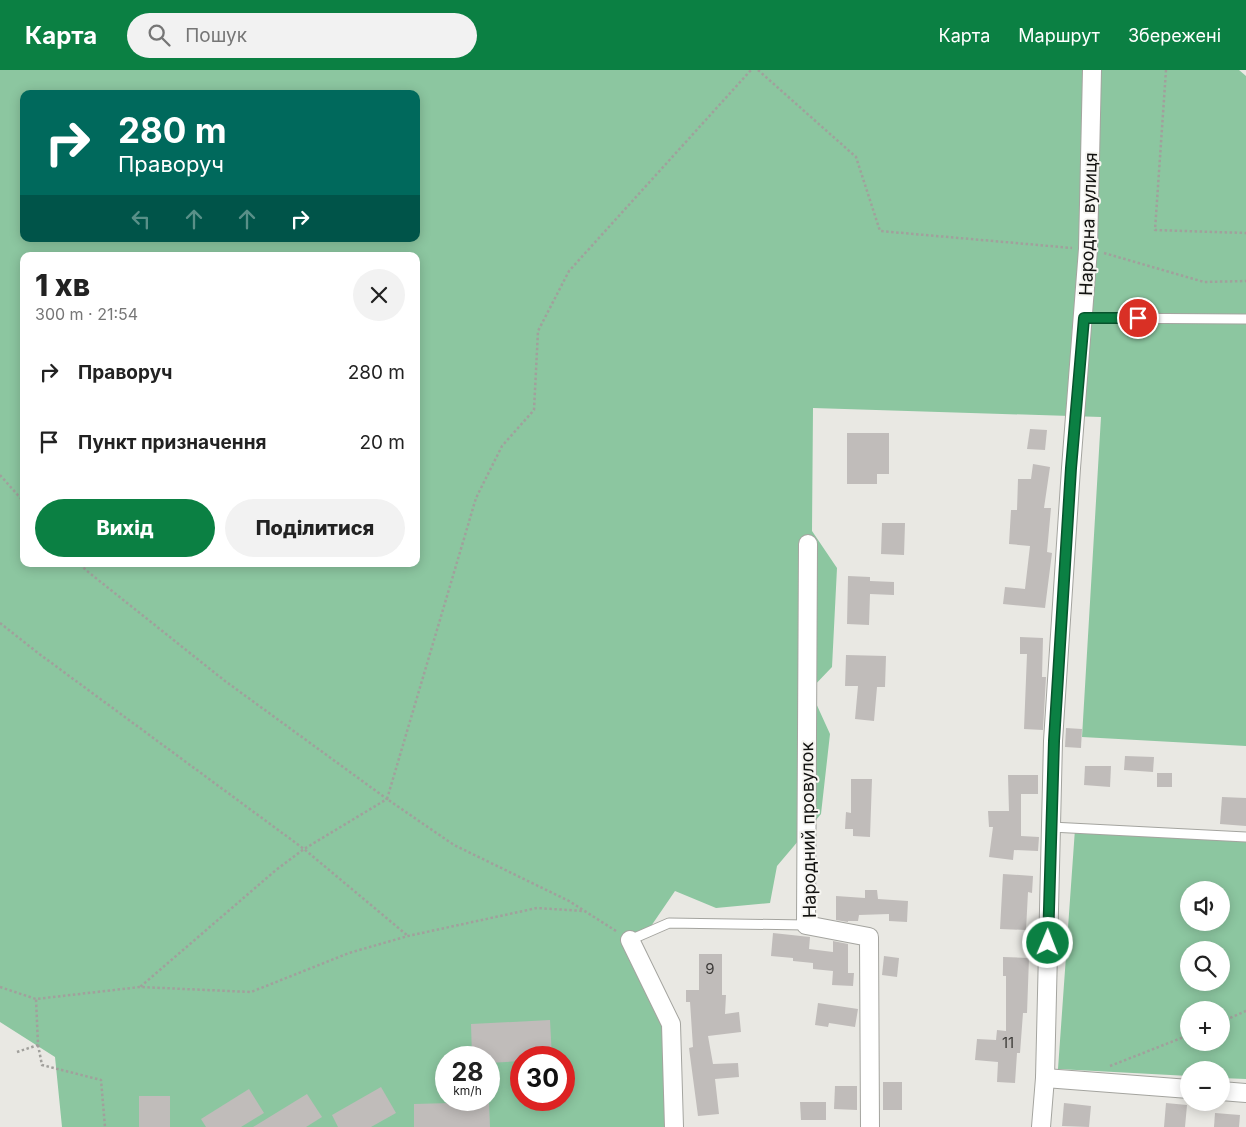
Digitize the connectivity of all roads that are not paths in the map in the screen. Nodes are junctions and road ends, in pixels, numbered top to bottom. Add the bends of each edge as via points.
1 (1092, 70) edge
2 (1084, 318) junction
3 (1246, 319) edge
4 (808, 544) dead end
5 (1051, 827) junction
6 (1246, 837) edge
7 (806, 925) junction
8 (630, 940) joint
9 (1045, 1078) junction
10 (1180, 1088) edge
11 (1230, 1092) edge
12 (1246, 1093) edge
13 (674, 1127) edge
14 (870, 1127) edge
15 (1042, 1127) edge

1 - 2 street, Народна вулиця
2 - 3 lane
2 - 5 street, Народна вулиця via 1071,468
4 - 7 street, Народний провулок
5 - 6 lane
5 - 9 street, Народна вулиця
7 - 8 lane via 669,924
7 - 14 street, Народний провулок via 869,937
8 - 13 street via 671,1024
9 - 10 street
9 - 15 street, Народна вулиця
11 - 12 street

